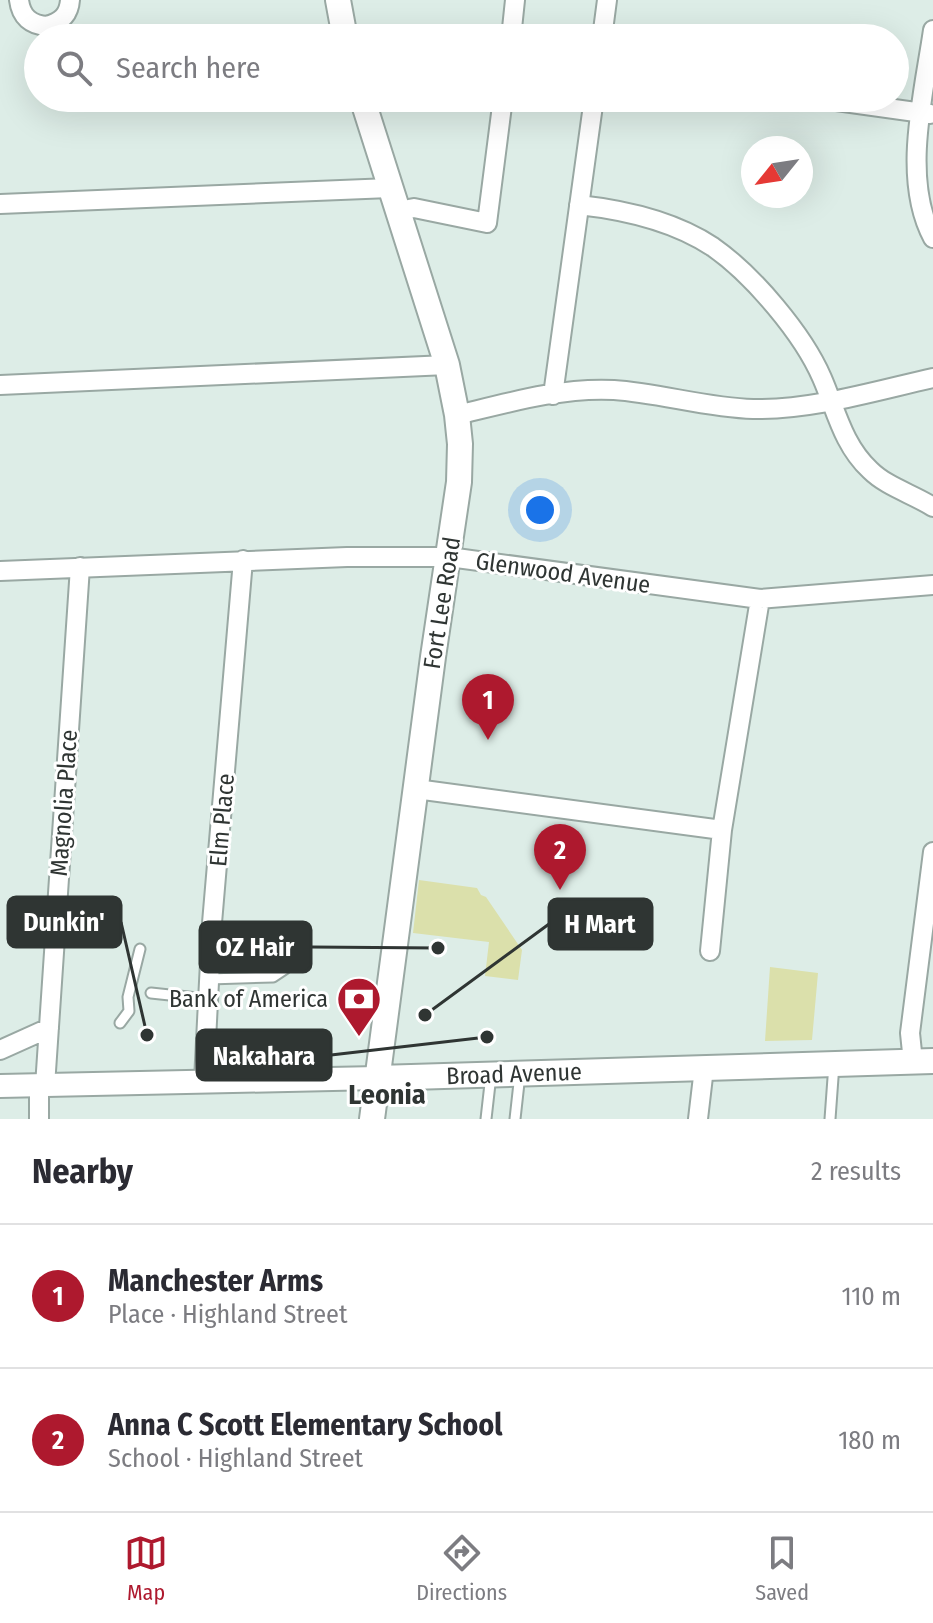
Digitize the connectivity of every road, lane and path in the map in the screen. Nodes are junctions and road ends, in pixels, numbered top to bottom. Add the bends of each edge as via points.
1 (19, 0) edge
2 (70, 0) edge
3 (338, 0) edge
4 (515, 0) edge
5 (607, 0) edge
6 (40, 24) edge
7 (52, 24) edge
8 (342, 24) edge
9 (512, 24) edge
10 (604, 24) edge
11 (933, 30) edge
12 (366, 112) edge
13 (501, 112) edge
14 (592, 112) edge
15 (927, 114) edge
16 (390, 188) junction
17 (0, 204) edge
18 (579, 205) junction
19 (398, 211) junction
20 (933, 238) edge
21 (447, 365) junction
22 (933, 378) edge
23 (0, 385) edge
24 (553, 395) junction
25 (831, 400) junction
26 (457, 415) junction
27 (933, 507) edge
28 (449, 557) junction
29 (243, 560) junction
30 (80, 567) junction
31 (0, 571) edge
32 (933, 585) edge
33 (760, 599) junction
34 (416, 789) junction
35 (722, 830) junction
36 (933, 852) edge
37 (140, 949) dead end
38 (710, 951) dead end
39 (285, 969) dead end
40 (209, 979) junction
41 (151, 993) dead end
42 (207, 999) junction
43 (120, 1023) dead end
44 (49, 1028) junction
45 (0, 1050) edge
46 (923, 1062) edge
47 (834, 1064) junction
48 (704, 1068) junction
49 (520, 1074) junction
50 (491, 1075) junction
51 (378, 1078) junction
52 (204, 1080) junction
53 (0, 1086) edge
54 (42, 1086) junction
55 (39, 1119) edge
56 (372, 1119) edge
57 (486, 1119) edge
58 (515, 1119) edge
59 (698, 1119) edge
60 (830, 1119) edge

1 - 6 street via 23,15
2 - 7 street via 63,19
3 - 8 main road
4 - 9 street
5 - 10 street
11 - 15 street
12 - 16 main road, Fort Lee Road
13 - 19 street via 487,223 414,208
14 - 18 street
15 - 20 street via 918,188
16 - 17 street
16 - 19 main road, Fort Lee Road
18 - 24 street
18 - 25 street via 654,220 713,248 783,316
19 - 21 main road, Fort Lee Road
21 - 23 street
21 - 26 main road, Fort Lee Road
22 - 25 street
24 - 25 street via 614,390 752,409
24 - 26 street
25 - 27 street via 855,453 871,472
26 - 28 main road, Fort Lee Road via 459,482
28 - 29 street, Glenwood Avenue
28 - 33 street, Glenwood Avenue
28 - 34 main road, Fort Lee Road
29 - 30 street, Glenwood Avenue
29 - 40 street, Elm Place
30 - 31 street, Glenwood Avenue
30 - 44 street, Magnolia Place
32 - 33 street, Glenwood Avenue
33 - 35 street
34 - 35 street
34 - 51 main road, Fort Lee Road
35 - 38 street
36 - 46 street via 910,1033
37 - 43 lane via 135,990
39 - 40 lane via 273,977
40 - 42 street, Elm Place
41 - 42 lane
42 - 52 street, Elm Place
44 - 45 street
44 - 54 street, Magnolia Place
46 - 47 main road, Broad Avenue
47 - 48 main road, Broad Avenue
47 - 60 lane
48 - 49 main road, Broad Avenue
48 - 59 street
49 - 50 main road, Broad Avenue
49 - 58 lane
50 - 51 main road, Broad Avenue
50 - 57 lane
51 - 52 street, Broad Avenue
51 - 56 main road, Fort Lee Road
52 - 54 street, Broad Avenue
53 - 54 street, Broad Avenue
54 - 55 street, Magnolia Place

